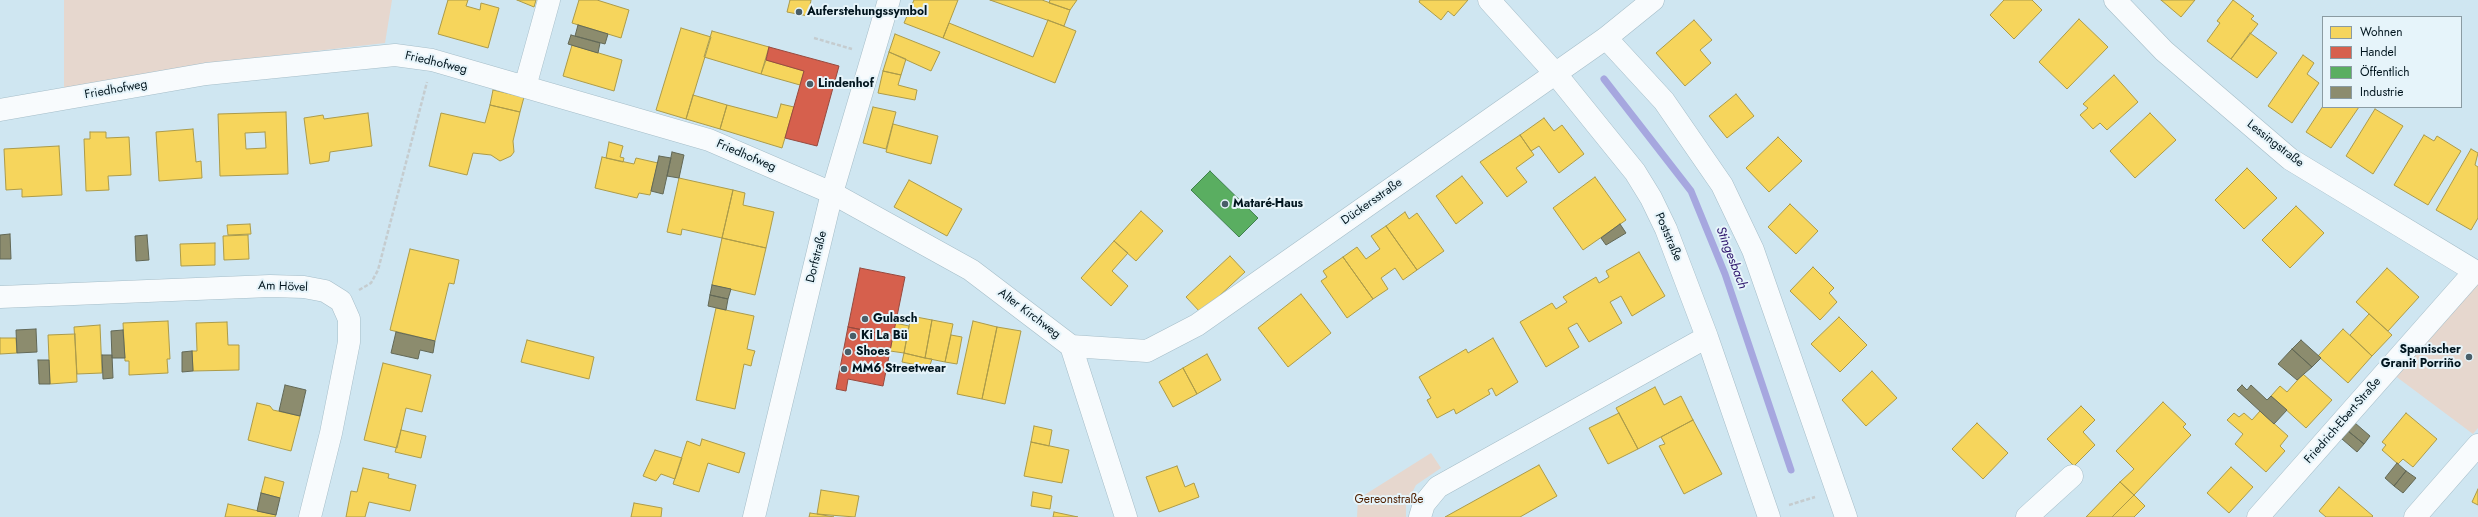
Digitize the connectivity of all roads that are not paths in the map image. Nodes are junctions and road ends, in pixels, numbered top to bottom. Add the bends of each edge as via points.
1 (549, 0) edge
2 (889, 0) edge
3 (1489, 0) edge
4 (1653, 0) edge
5 (2115, 0) edge
6 (1606, 38) junction
7 (1555, 73) junction
8 (525, 87) junction
9 (0, 110) edge
10 (832, 193) junction
11 (2477, 272) edge
12 (0, 297) edge
13 (1707, 337) junction
14 (1071, 346) junction
15 (2478, 445) edge
16 (2072, 476) dead end
17 (1768, 515) edge
18 (310, 517) edge
19 (754, 517) edge
20 (1126, 517) edge
21 (1420, 517) edge
22 (1846, 517) edge
23 (2027, 517) edge
24 (2258, 517) edge
25 (2415, 517) edge

1 - 8 street
2 - 10 street, Dorfstraße
3 - 7 street, Poststraße
4 - 6 street, Dückersstraße
5 - 11 street, Lessingstraße via 2164,51 2290,159
6 - 7 street, Dückersstraße
6 - 22 street via 1664,101 1722,185 1753,250
7 - 13 street, Poststraße via 1635,172 1651,198 1666,229
7 - 14 street, Dückersstraße via 1197,325 1147,351
8 - 9 street, Friedhofweg via 432,60 396,55 206,74
8 - 10 street, Friedhofweg via 709,140
10 - 14 street, Alter Kirchweg via 971,270
10 - 19 street, Dorfstraße
11 - 24 street, Friedrich-Ebert-Straße
12 - 18 street, Am Hövel via 304,286 325,291 341,301 349,319 349,342 331,433
13 - 17 street, Poststraße
13 - 21 street via 1438,487 1424,504
14 - 20 street, Alter Kirchweg
15 - 25 street
16 - 23 street

